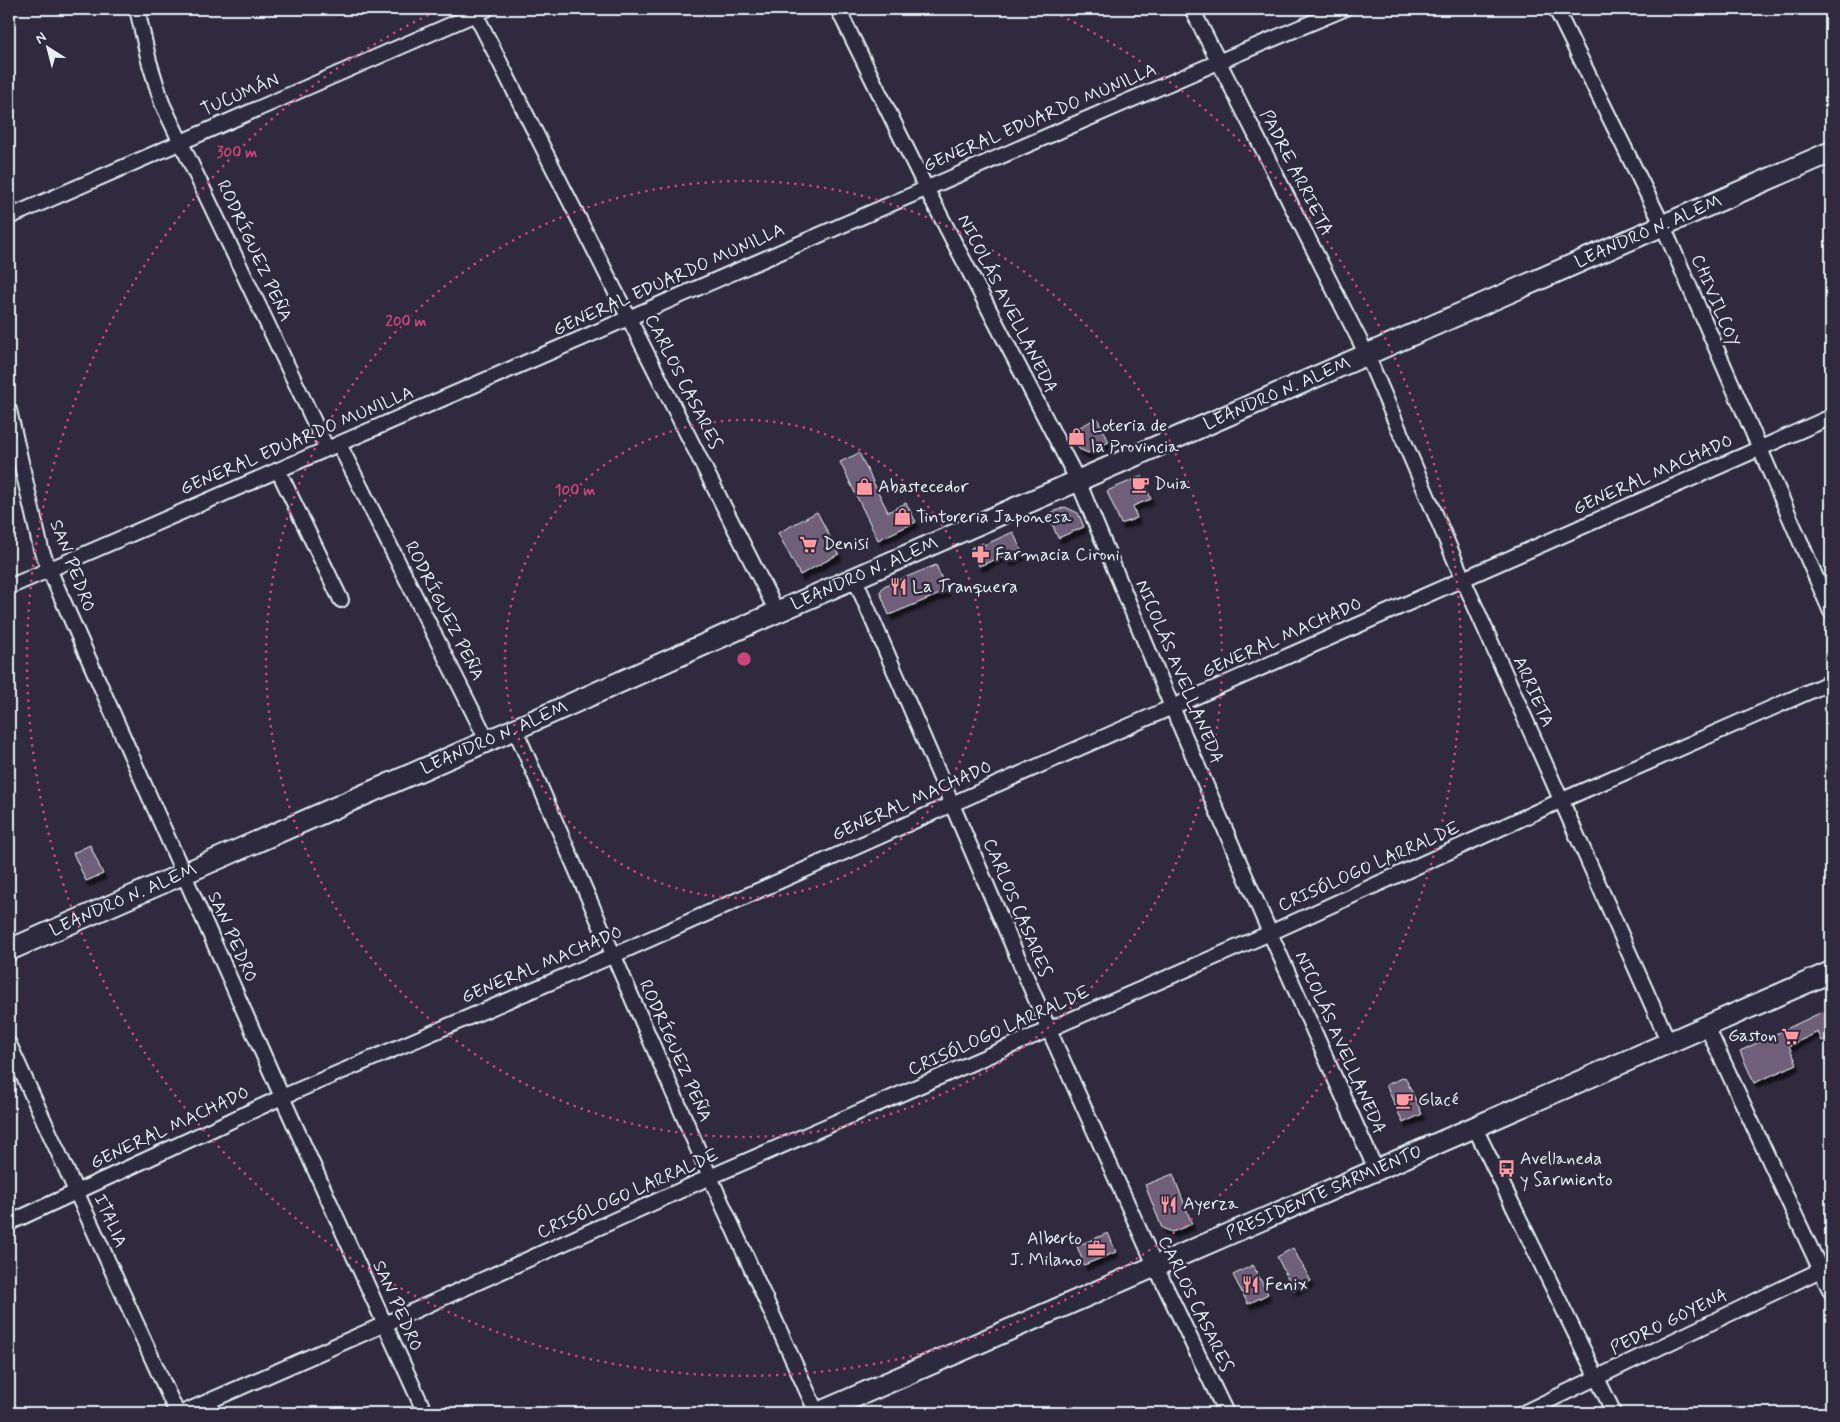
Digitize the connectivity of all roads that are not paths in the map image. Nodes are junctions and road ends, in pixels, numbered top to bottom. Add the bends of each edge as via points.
1 (137, 9) edge
2 (838, 9) edge
3 (1192, 9) edge
4 (1344, 9) edge
5 (1556, 9) edge
6 (478, 10) edge
7 (1218, 62) junction
8 (181, 141) junction
9 (1831, 152) edge
10 (926, 188) junction
11 (9, 217) edge
12 (1663, 226) junction
13 (629, 318) junction
14 (1368, 355) junction
15 (9, 410) edge
16 (1831, 417) edge
17 (333, 447) junction
18 (1759, 449) junction
19 (278, 470) junction
20 (1078, 481) junction
21 (49, 569) junction
22 (855, 579) junction
23 (1463, 579) junction
24 (9, 587) edge
25 (341, 600) dead end
26 (777, 612) junction
27 (1831, 612) edge
28 (1831, 682) edge
29 (1172, 707) junction
30 (515, 729) junction
31 (488, 742) junction
32 (1560, 801) junction
33 (952, 804) junction
34 (184, 874) junction
35 (1270, 933) junction
36 (9, 950) edge
37 (612, 956) junction
38 (1831, 974) edge
39 (1707, 1027) junction
40 (1049, 1030) junction
41 (1669, 1043) junction
42 (9, 1044) edge
43 (282, 1097) junction
44 (1475, 1128) junction
45 (1376, 1170) junction
46 (710, 1177) junction
47 (76, 1192) junction
48 (9, 1223) edge
49 (1155, 1265) junction
50 (1826, 1267) edge
51 (1831, 1292) edge
52 (385, 1324) junction
53 (1596, 1378) junction
54 (177, 1413) edge
55 (182, 1413) edge
56 (425, 1413) edge
57 (818, 1413) edge
58 (1226, 1413) edge
59 (1523, 1413) edge
60 (1614, 1413) edge

1 - 8 street, RODRÍGUEZ PEÑA via 156,87
2 - 10 street, NICOLÁS AVELLANEDA
3 - 7 street, PADRE ARRIETA
4 - 7 street, GENERAL EDUARDO MUNILLA
5 - 12 street, CHIVILCOY
6 - 8 street, TUCUMÁN
6 - 13 street, CARLOS CASARES
7 - 10 street, GENERAL EDUARDO MUNILLA
7 - 14 street, PADRE ARRIETA
8 - 11 street, TUCUMÁN
8 - 17 street, RODRÍGUEZ PEÑA
9 - 12 street, LEANDRO N. ALEM
10 - 13 street, GENERAL EDUARDO MUNILLA
10 - 20 street, NICOLÁS AVELLANEDA
12 - 14 street, LEANDRO N. ALEM
12 - 18 street, CHIVILCOY
13 - 17 street, GENERAL EDUARDO MUNILLA
13 - 26 street, CARLOS CASARES
14 - 20 street, LEANDRO N. ALEM
14 - 23 street, ARRIETA
15 - 21 street, SAN PEDRO via 41,549
16 - 18 street, GENERAL MACHADO
17 - 19 street, GENERAL EDUARDO MUNILLA
17 - 31 street, RODRÍGUEZ PEÑA
18 - 23 street, GENERAL MACHADO
18 - 27 street, CHIVILCOY
19 - 21 street, GENERAL EDUARDO MUNILLA
19 - 25 street
20 - 22 street, LEANDRO N. ALEM
20 - 29 street, NICOLÁS AVELLANEDA
21 - 24 street, GENERAL EDUARDO MUNILLA
21 - 34 street, SAN PEDRO
22 - 26 street, LEANDRO N. ALEM
22 - 33 street, CARLOS CASARES
23 - 29 street, GENERAL MACHADO
23 - 32 street, ARRIETA
26 - 30 street, LEANDRO N. ALEM
28 - 32 street, CRISÓLOGO LARRALDE
29 - 33 street, GENERAL MACHADO
29 - 35 street, NICOLÁS AVELLANEDA
30 - 31 street, LEANDRO N. ALEM
30 - 37 street, RODRÍGUEZ PEÑA
31 - 34 street, LEANDRO N. ALEM
32 - 35 street, CRISÓLOGO LARRALDE
32 - 41 street, ARRIETA
33 - 37 street, GENERAL MACHADO
33 - 40 street, CARLOS CASARES
34 - 36 street, LEANDRO N. ALEM
34 - 43 street, SAN PEDRO
35 - 40 street, CRISÓLOGO LARRALDE
35 - 45 street, NICOLÁS AVELLANEDA
37 - 43 street, GENERAL MACHADO
37 - 46 street, RODRÍGUEZ PEÑA
38 - 39 street, PRESIDENTE SARMIENTO
39 - 41 street, PRESIDENTE SARMIENTO
39 - 50 street
40 - 46 street, CRISÓLOGO LARRALDE
40 - 49 street, CARLOS CASARES
41 - 44 street, PRESIDENTE SARMIENTO
42 - 47 street, ITALIA
43 - 47 street, GENERAL MACHADO
43 - 52 street, SAN PEDRO
44 - 45 street, PRESIDENTE SARMIENTO
44 - 53 street
45 - 49 street, PRESIDENTE SARMIENTO
46 - 52 street, CRISÓLOGO LARRALDE
46 - 57 street, RODRÍGUEZ PEÑA
47 - 48 street, GENERAL MACHADO
47 - 54 street, ITALIA
49 - 57 street, PRESIDENTE SARMIENTO
49 - 58 street, CARLOS CASARES
50 - 51 street
50 - 53 street, PEDRO GOYENA
52 - 55 street, CRISÓLOGO LARRALDE
52 - 56 street, SAN PEDRO
53 - 59 street, PEDRO GOYENA
53 - 60 street

